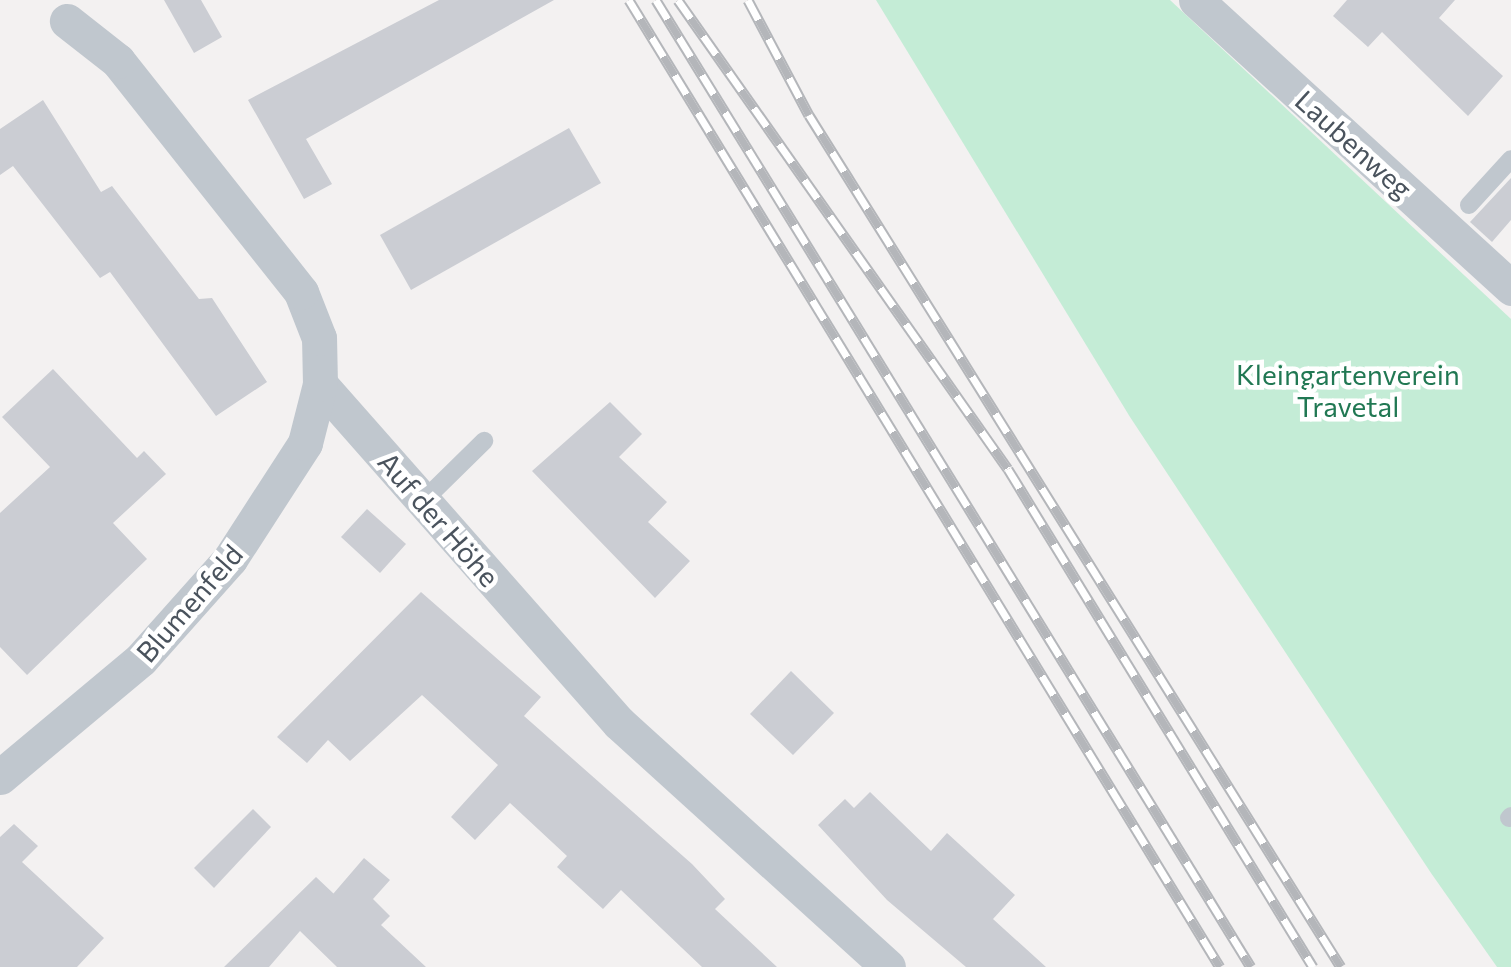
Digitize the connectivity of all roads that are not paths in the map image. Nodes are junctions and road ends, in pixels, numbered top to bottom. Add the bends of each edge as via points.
1 (1196, 0) edge
2 (67, 22) dead end
3 (1511, 159) edge
4 (1469, 205) dead end
5 (1511, 288) edge
6 (320, 384) junction
7 (484, 440) dead end
8 (423, 501) junction
9 (0, 778) edge
10 (888, 967) edge

1 - 5 street, Laubenweg
2 - 6 street via 118,61 301,292 319,338
3 - 4 lane
6 - 8 street, Auf der Höhe
6 - 9 street, Blumenfeld via 305,442 230,559 142,660
7 - 8 lane
8 - 10 street, Auf der Höhe via 619,723

